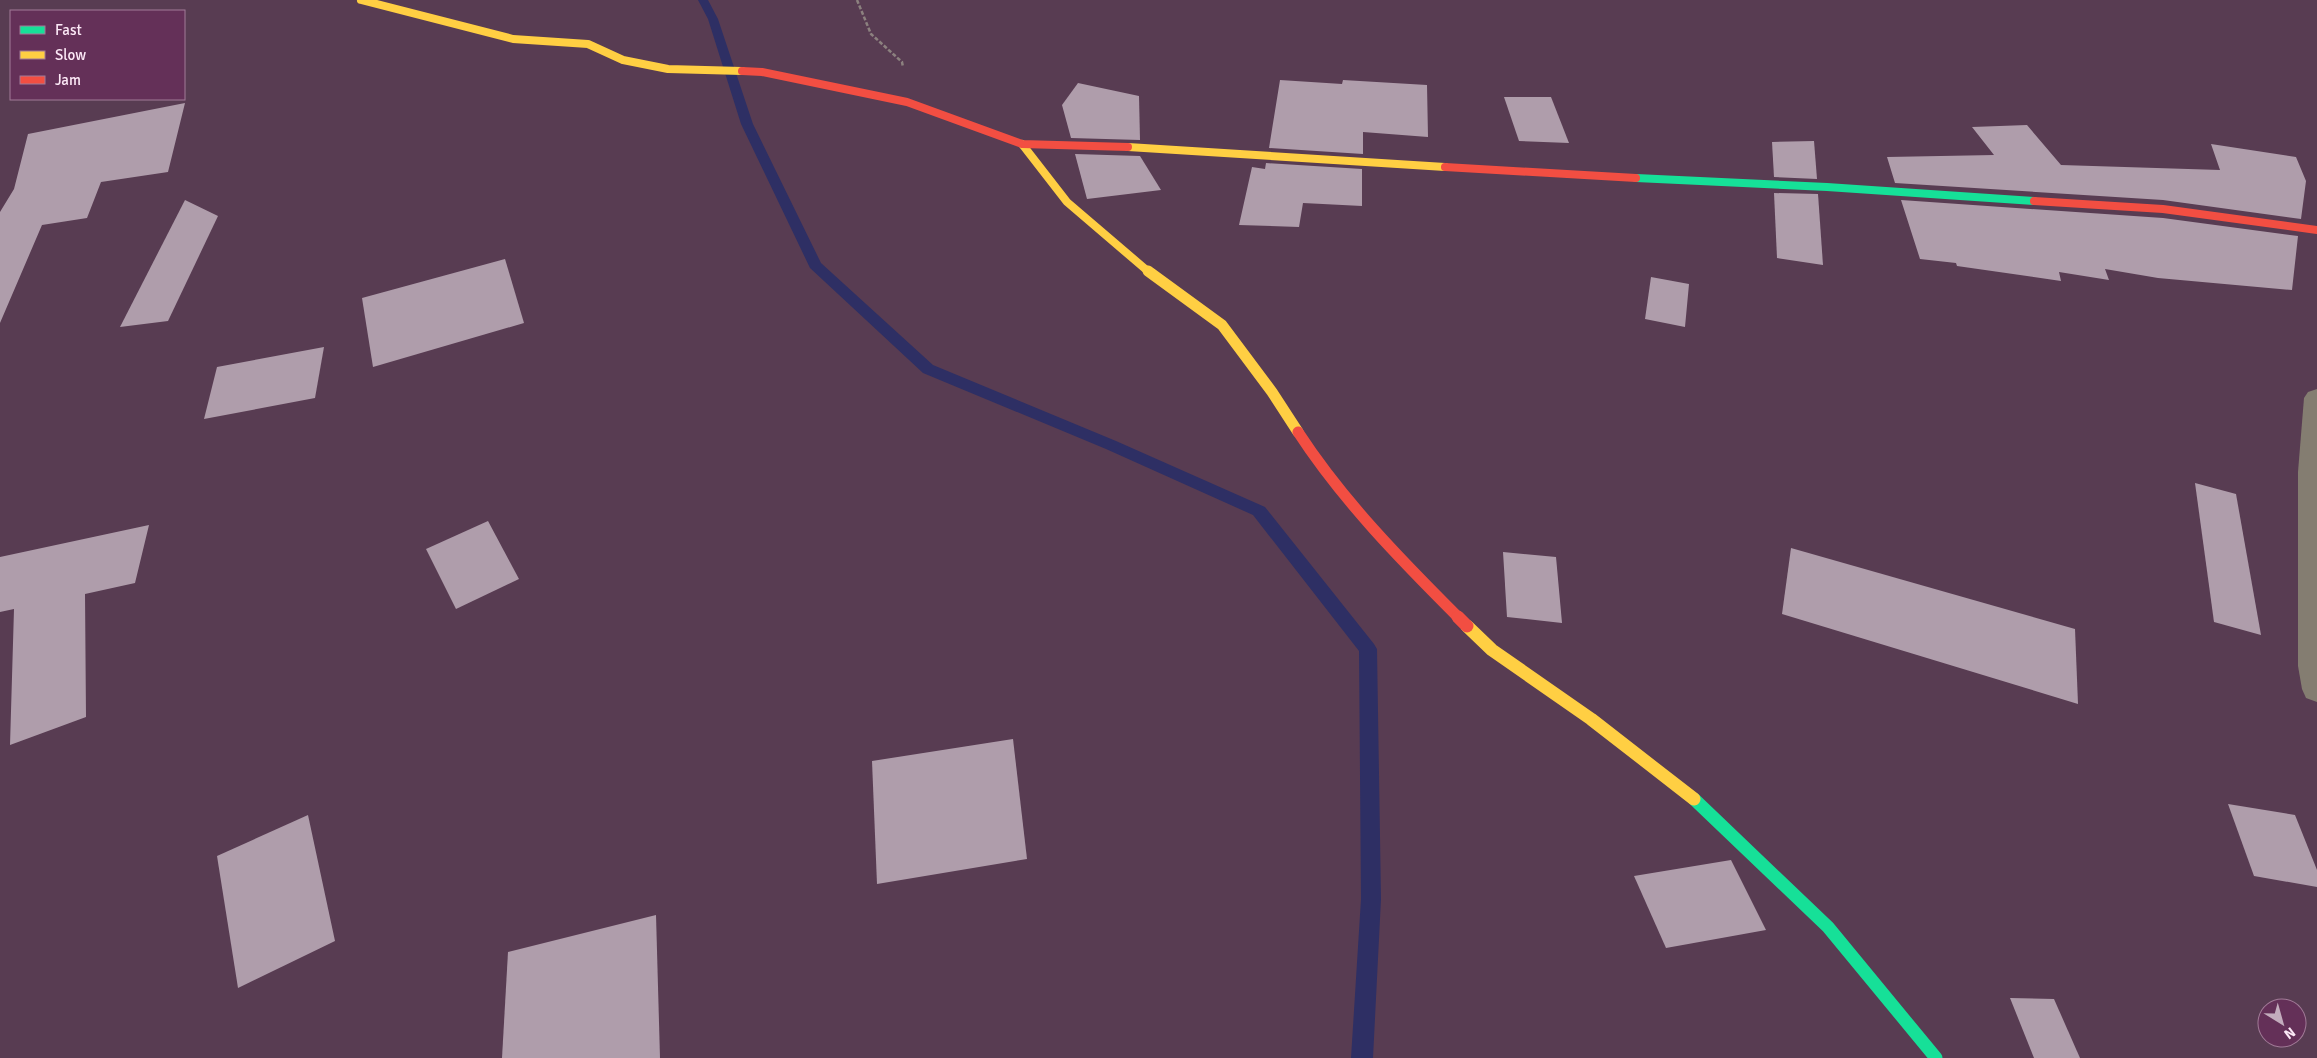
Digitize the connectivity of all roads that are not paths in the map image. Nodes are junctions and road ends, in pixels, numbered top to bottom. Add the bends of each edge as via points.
1 (361, 0) edge
2 (1022, 144) junction
3 (2317, 230) edge
4 (2317, 398) edge
5 (2317, 689) edge
6 (1936, 1058) edge

1 - 2 street via 513,39 588,44 623,60 668,69 762,72 907,102
2 - 3 street via 1145,148 1827,187 2143,208
2 - 6 street via 1067,202 1138,264 1222,325 1272,392 1324,472 1404,563 1492,650 1591,719 1695,800 1828,927
4 - 5 street via 2311,472 2313,666

